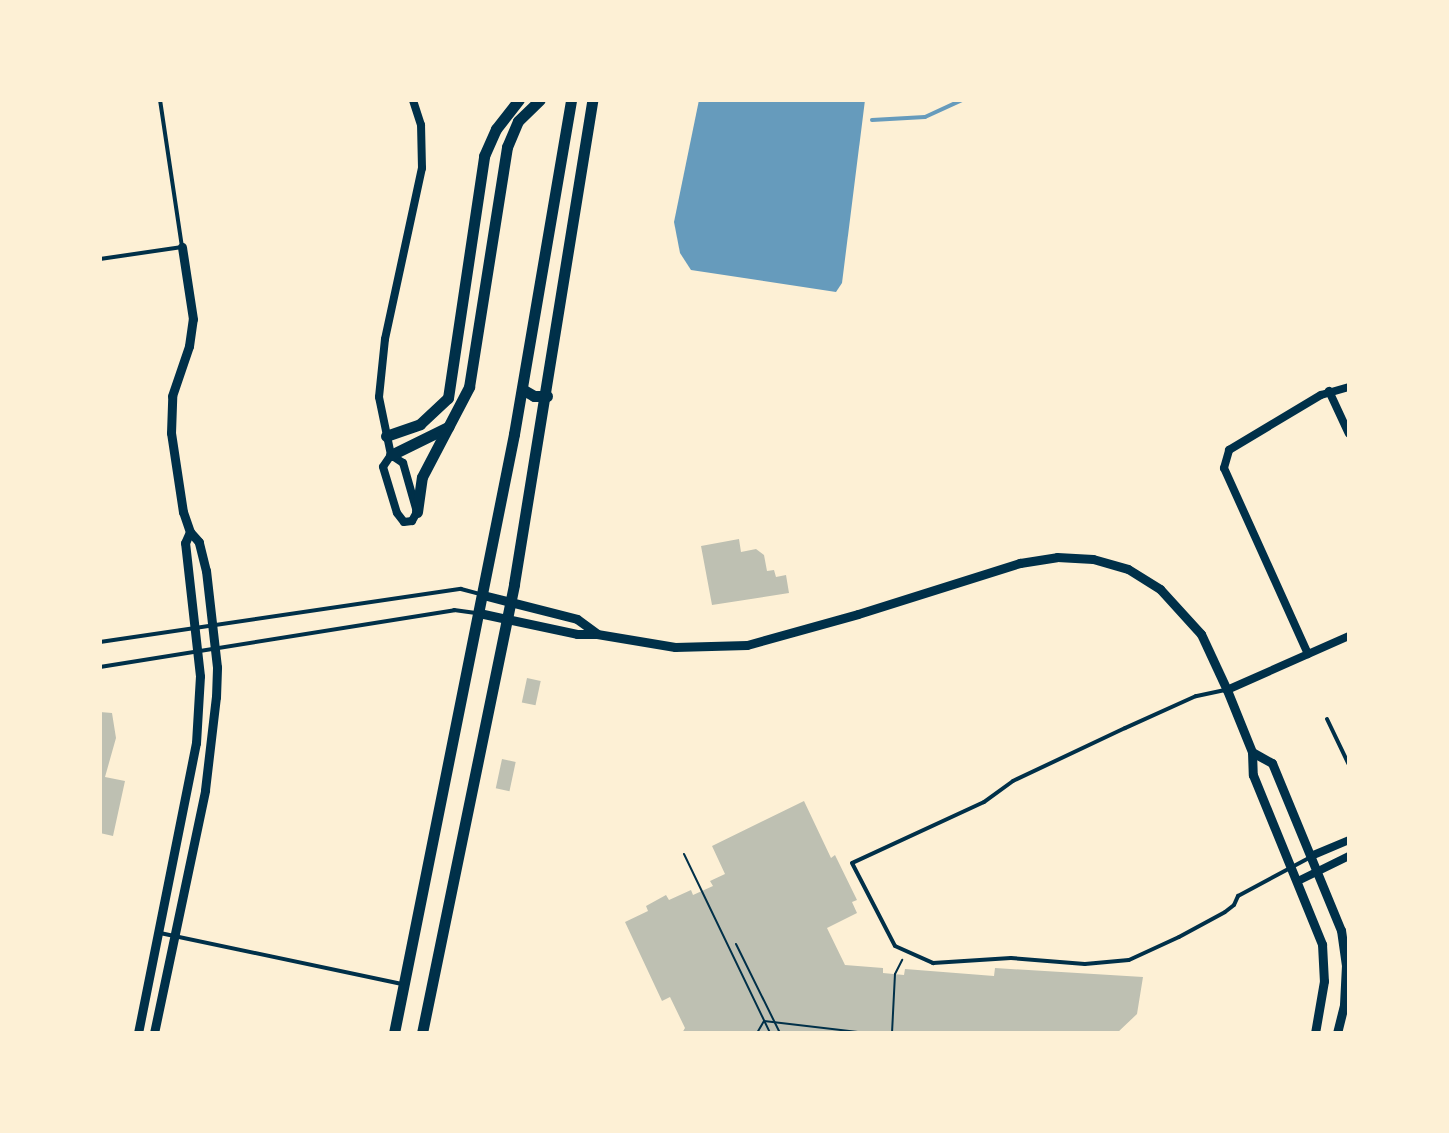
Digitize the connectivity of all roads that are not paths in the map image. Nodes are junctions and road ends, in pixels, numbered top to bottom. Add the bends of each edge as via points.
1 (160, 100) edge
2 (413, 100) edge
3 (519, 100) edge
4 (540, 100) edge
5 (592, 100) edge
6 (570, 102) edge
7 (182, 247) junction
8 (100, 259) edge
9 (1349, 387) edge
10 (522, 389) junction
11 (1329, 391) junction
12 (547, 396) junction
13 (449, 427) junction
14 (1349, 434) edge
15 (386, 436) junction
16 (391, 455) junction
17 (417, 512) junction
18 (190, 532) junction
19 (483, 595) junction
20 (510, 602) junction
21 (479, 613) junction
22 (507, 619) junction
23 (212, 625) junction
24 (194, 627) junction
25 (597, 634) junction
26 (1349, 636) edge
27 (100, 642) edge
28 (215, 649) junction
29 (197, 652) junction
30 (1308, 654) junction
31 (100, 667) edge
32 (1227, 690) junction
33 (1327, 719) dead end
34 (1252, 752) junction
35 (1349, 765) edge
36 (1349, 840) edge
37 (1311, 856) junction
38 (1349, 856) edge
39 (1292, 867) junction
40 (1317, 871) junction
41 (1298, 881) junction
42 (160, 933) junction
43 (175, 936) junction
44 (404, 985) junction
45 (138, 1033) edge
46 (154, 1033) edge
47 (394, 1033) edge
48 (422, 1033) edge
49 (1315, 1033) edge
50 (1337, 1033) edge

1 - 7 lane
2 - 15 street via 421,125 422,168 385,339 379,397
3 - 15 main road via 496,129 484,156 448,398 420,424
4 - 13 main road via 518,121 507,147 469,387
5 - 12 main road
6 - 10 main road
7 - 8 lane
7 - 18 street via 193,319 171,412
9 - 11 street
10 - 12 main road
10 - 19 main road
11 - 14 street
11 - 30 street via 1229,450 1224,468
12 - 20 main road
13 - 16 main road
13 - 17 main road via 422,477
15 - 16 street
16 - 17 street via 403,463
16 - 17 street via 383,467 397,513 408,522
18 - 23 street via 199,542 206,571
18 - 24 street via 185,543
19 - 20 street
19 - 21 main road
19 - 23 lane via 461,589
20 - 22 main road
20 - 25 street via 577,619
21 - 22 street
21 - 28 lane via 454,610
21 - 44 main road
22 - 25 street
22 - 48 main road
23 - 24 lane
23 - 28 street
24 - 27 lane
24 - 29 street
25 - 32 street via 686,648 747,645 1020,563 1093,559 1128,569 1160,589 1201,634
26 - 30 street
28 - 29 lane
28 - 43 street via 214,730
29 - 31 lane
29 - 42 street via 196,743
30 - 32 street
32 - 34 street
32 - 39 lane via 1196,696 1125,728 852,863 895,946 933,963 1129,960 1234,905 1238,896
33 - 35 lane
34 - 37 street via 1272,763
34 - 39 street via 1253,775
36 - 37 street
37 - 39 lane
37 - 40 street
38 - 40 street
39 - 41 street
40 - 41 street
40 - 50 street via 1341,930 1344,953 1344,1005
41 - 49 street via 1322,944 1324,981
42 - 43 lane
42 - 45 street
43 - 44 lane
43 - 46 street
44 - 47 main road

